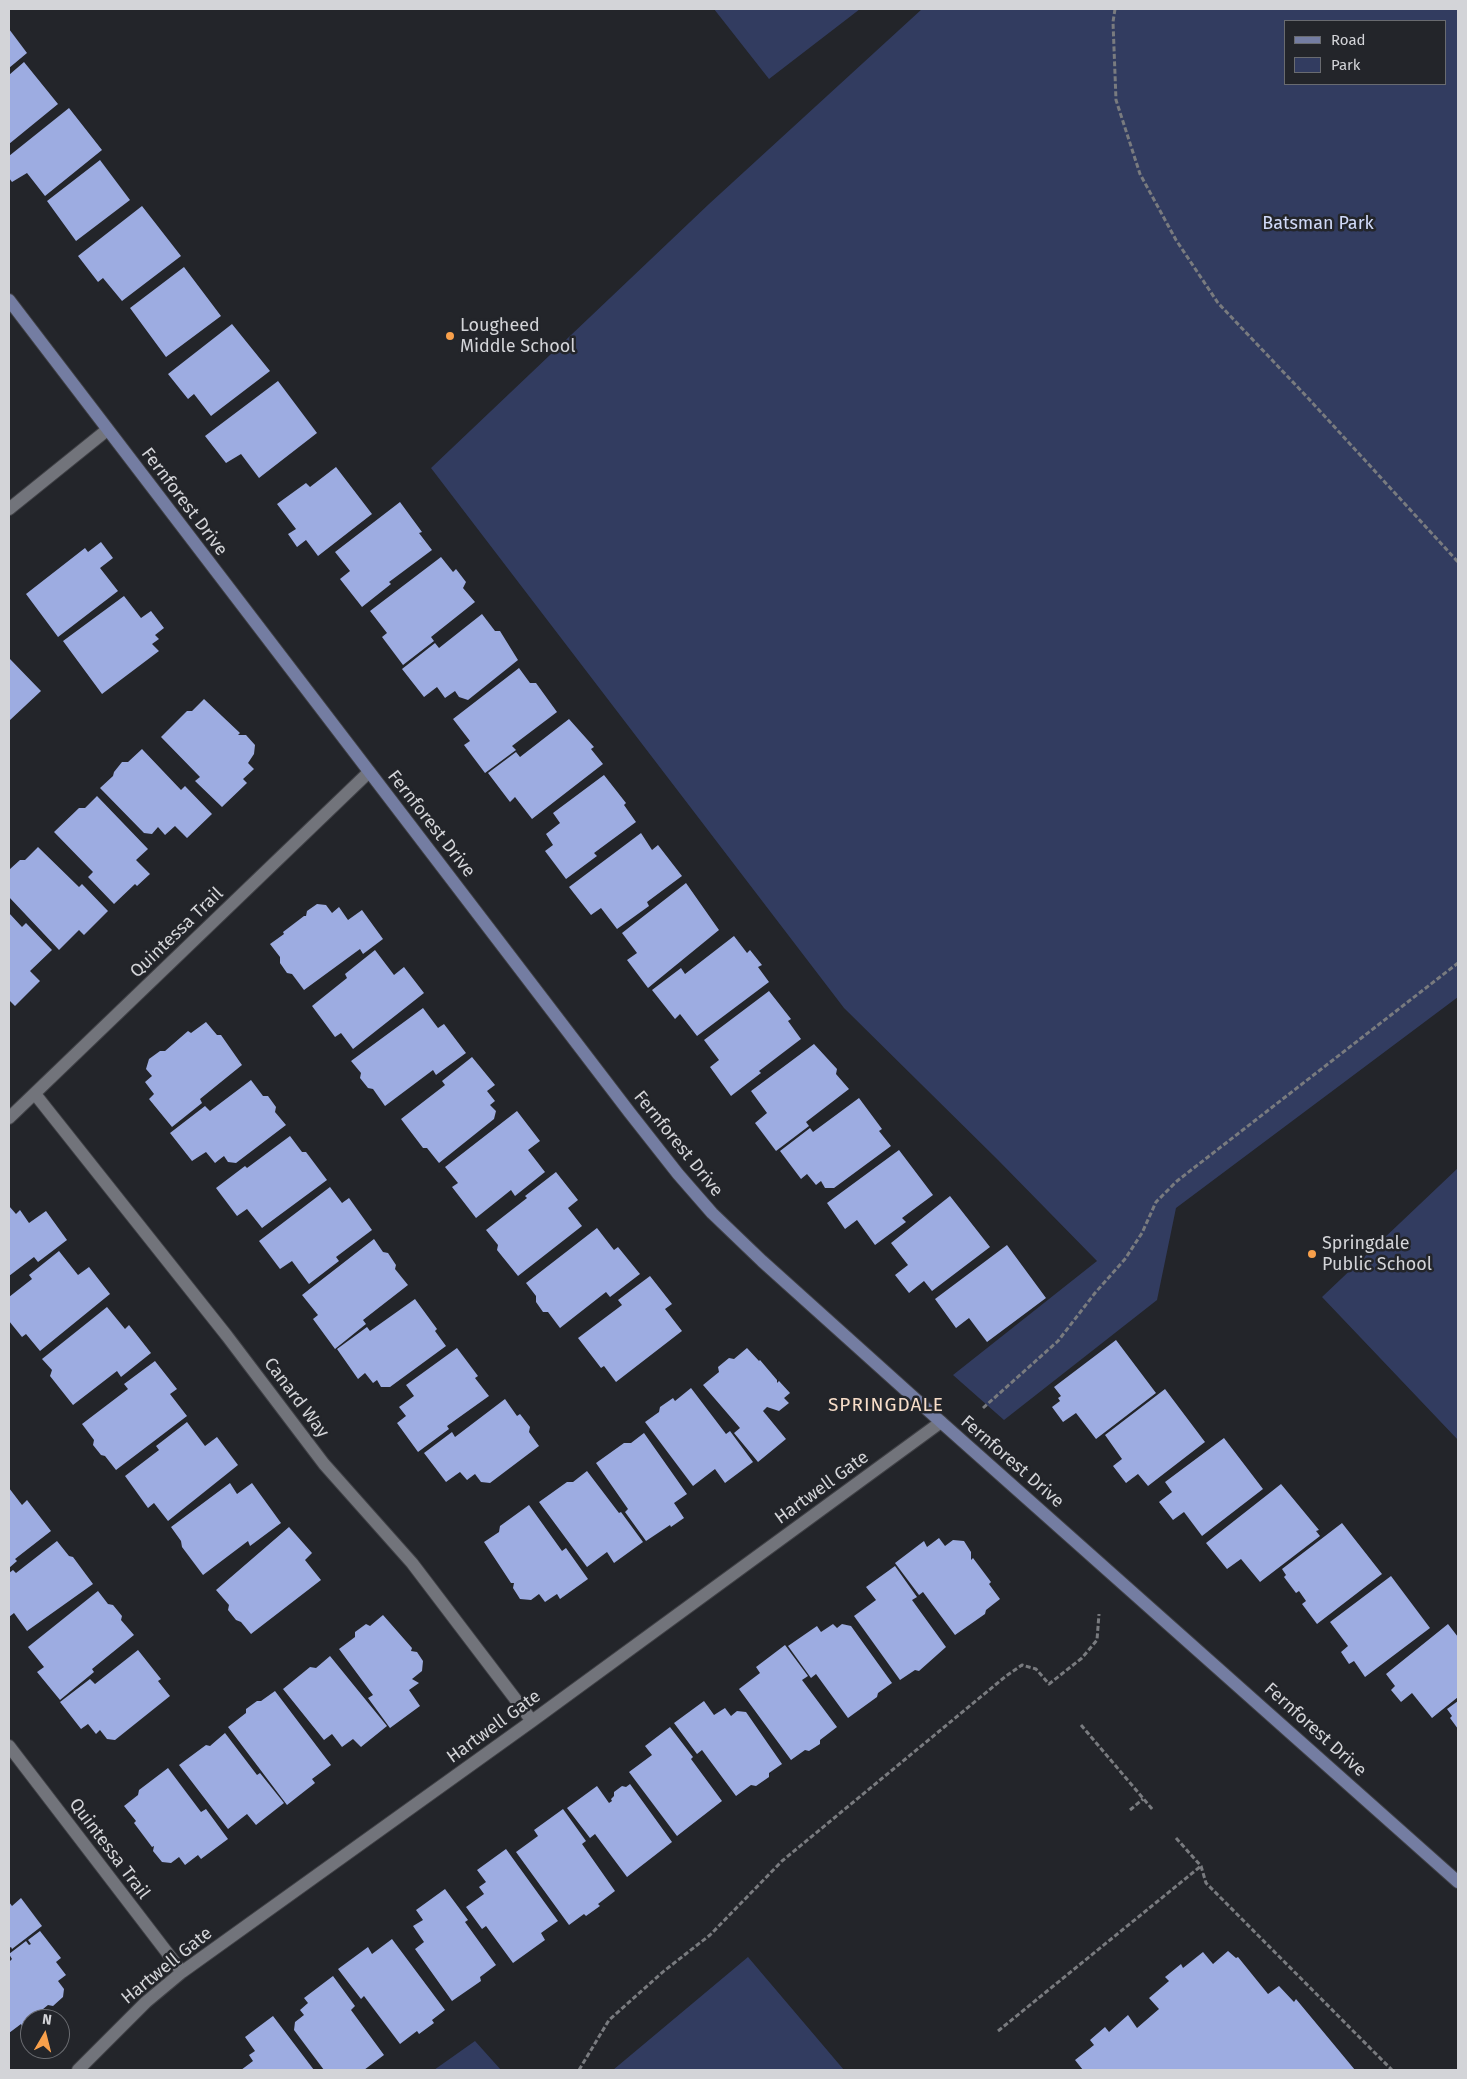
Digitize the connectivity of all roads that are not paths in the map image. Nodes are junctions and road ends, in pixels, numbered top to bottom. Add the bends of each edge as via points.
1 (9, 300) edge
2 (107, 430) junction
3 (9, 509) edge
4 (369, 772) junction
5 (35, 1094) junction
6 (9, 1118) edge
7 (941, 1422) junction
8 (532, 1721) junction
9 (9, 1746) edge
10 (1458, 1882) edge
11 (182, 1972) junction
12 (78, 2070) edge

1 - 2 street, Fernforest Drive
2 - 3 street
2 - 4 street, Fernforest Drive
4 - 5 street, Quintessa Trail
4 - 7 street, Fernforest Drive via 630,1113 706,1206 762,1261
5 - 6 street, Quintessa Trail
5 - 8 street, Canard Way via 324,1464 412,1563
7 - 8 street, Hartwell Gate
7 - 10 street, Fernforest Drive
8 - 11 street, Hartwell Gate
9 - 11 street, Quintessa Trail
11 - 12 street, Hartwell Gate via 146,2002

